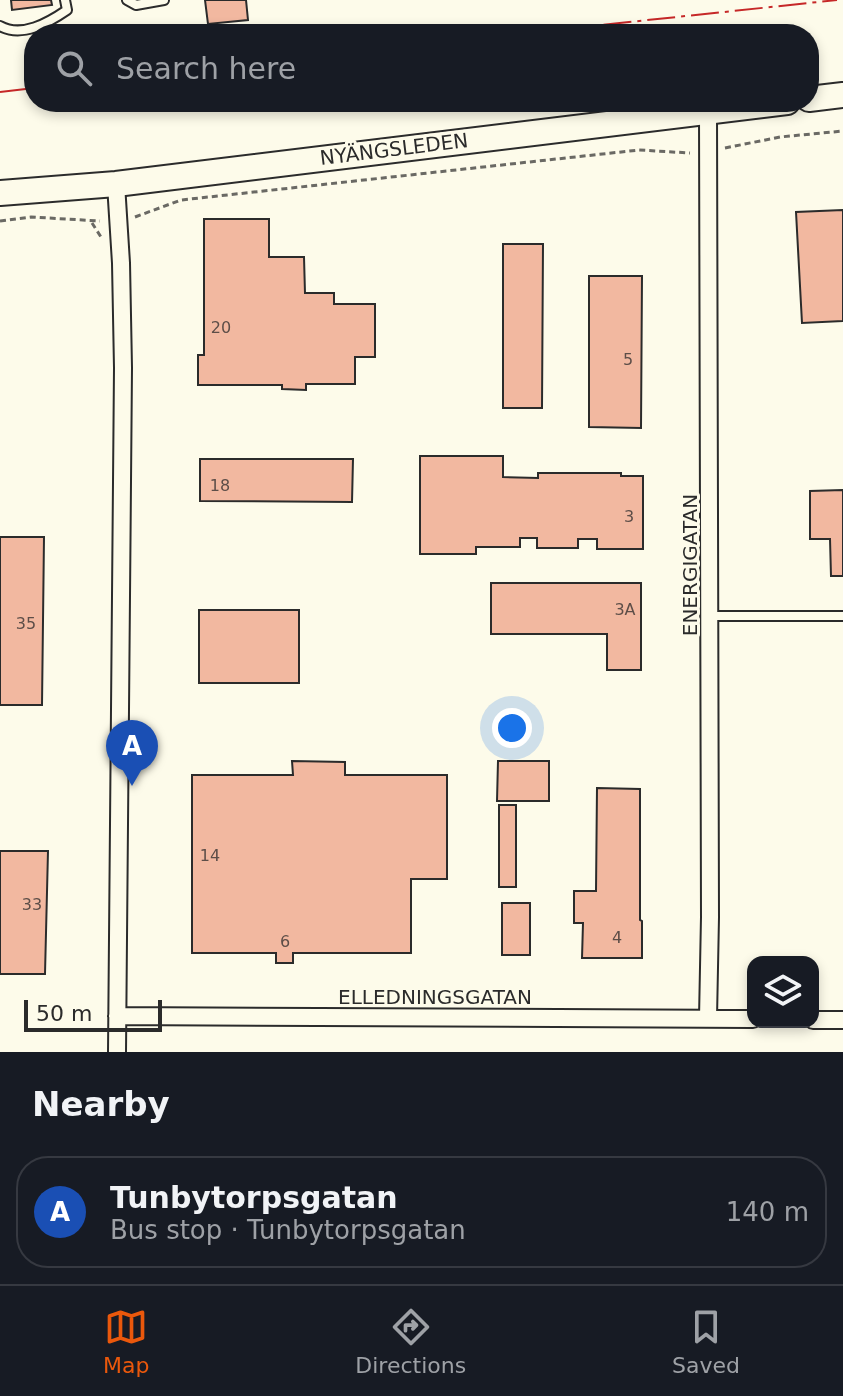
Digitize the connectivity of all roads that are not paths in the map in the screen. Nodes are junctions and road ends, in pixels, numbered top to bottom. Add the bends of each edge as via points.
1 (65, 0) edge
2 (127, 0) edge
3 (164, 0) edge
4 (47, 24) edge
5 (0, 26) edge
6 (24, 29) edge
7 (843, 95) edge
8 (819, 98) edge
9 (708, 112) joint
10 (116, 184) junction
11 (0, 193) edge
12 (710, 616) junction
13 (843, 616) edge
14 (117, 1016) junction
15 (708, 1018) junction
16 (747, 1019) edge
17 (819, 1020) edge
18 (843, 1020) edge
19 (117, 1052) edge

1 - 4 lane via 67,10
2 - 3 lane via 136,5
5 - 6 lane
7 - 8 street
9 - 10 street, NYÄNGSLEDEN
9 - 12 street, ENERGIGATAN
10 - 11 street, NYÄNGSLEDEN
10 - 14 street via 123,368
12 - 13 lane
12 - 15 street, ENERGIGATAN
14 - 15 street, ELLEDNINGSGATAN
14 - 19 street
15 - 16 street, ELLEDNINGSGATAN
17 - 18 street

